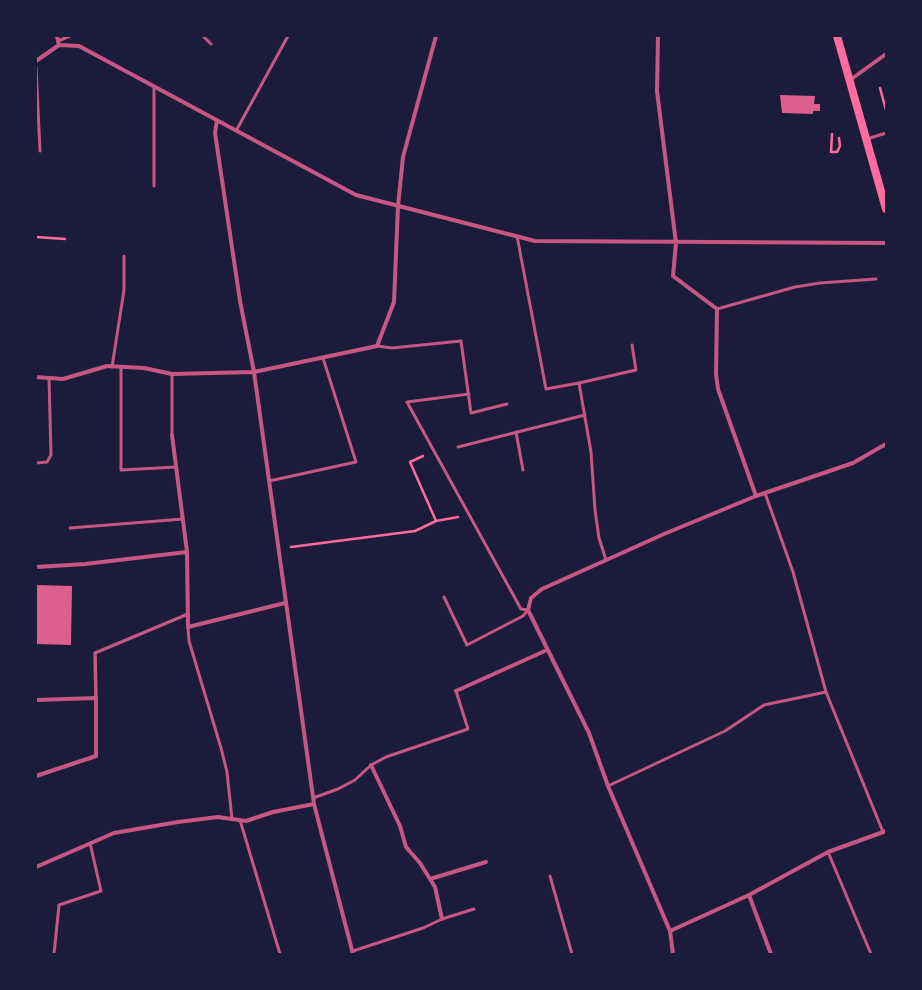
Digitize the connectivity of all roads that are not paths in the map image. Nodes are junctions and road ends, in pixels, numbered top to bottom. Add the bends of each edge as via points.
1 (70, 36) edge
2 (203, 36) edge
3 (288, 36) edge
4 (436, 36) edge
5 (658, 36) edge
6 (837, 36) edge
7 (58, 41) edge
8 (211, 44) dead end
9 (886, 54) edge
10 (36, 61) edge
11 (36, 67) edge
12 (850, 80) junction
13 (154, 86) junction
14 (217, 120) junction
15 (236, 131) junction
16 (886, 133) edge
17 (865, 139) junction
18 (40, 151) dead end
19 (154, 186) dead end
20 (398, 206) junction
21 (886, 209) edge
22 (517, 236) junction
23 (676, 243) junction
24 (886, 243) edge
25 (124, 256) dead end
26 (876, 279) dead end
27 (717, 309) junction
28 (632, 345) dead end
29 (377, 346) junction
30 (324, 358) junction
31 (112, 367) junction
32 (121, 367) junction
33 (254, 372) junction
34 (172, 374) junction
35 (36, 377) edge
36 (49, 378) junction
37 (579, 383) junction
38 (469, 394) junction
39 (507, 404) dead end
40 (585, 415) junction
41 (516, 432) junction
42 (172, 435) joint
43 (886, 444) edge
44 (458, 447) dead end
45 (36, 463) edge
46 (176, 467) junction
47 (523, 470) dead end
48 (269, 481) junction
49 (765, 493) junction
50 (756, 496) junction
51 (183, 519) junction
52 (70, 528) dead end
53 (187, 552) junction
54 (606, 560) junction
55 (36, 567) edge
56 (444, 597) dead end
57 (285, 603) junction
58 (528, 610) junction
59 (188, 614) junction
60 (188, 627) junction
61 (547, 650) junction
62 (456, 691) joint
63 (826, 692) junction
64 (96, 698) junction
65 (36, 700) edge
66 (371, 765) junction
67 (36, 776) edge
68 (608, 786) junction
69 (313, 798) junction
70 (314, 804) junction
71 (232, 819) junction
72 (240, 820) junction
73 (885, 832) edge
74 (90, 843) junction
75 (828, 852) junction
76 (486, 862) dead end
77 (36, 867) edge
78 (550, 876) dead end
79 (430, 879) junction
80 (750, 895) junction
81 (474, 909) dead end
82 (442, 919) junction
83 (670, 931) junction
84 (353, 952) edge
85 (54, 954) edge
86 (280, 954) edge
87 (572, 954) edge
88 (673, 954) edge
89 (770, 954) edge
90 (871, 954) edge

1 - 7 lane
2 - 8 lane
3 - 15 lane
4 - 20 street via 403,157
5 - 23 street via 657,91
6 - 12 main road
7 - 10 street
7 - 13 street via 79,46
9 - 12 street
11 - 18 lane
12 - 17 main road
13 - 14 street
13 - 19 lane
14 - 15 street
14 - 33 street via 215,133 239,294
15 - 20 street via 356,195
16 - 17 lane
17 - 21 main road
20 - 22 street
20 - 29 street via 394,302
22 - 23 street via 535,241
22 - 37 lane via 546,389
23 - 24 street
23 - 27 street via 673,276
25 - 31 lane via 124,290
26 - 27 lane via 795,287
27 - 50 street via 718,389
28 - 37 lane via 636,370
29 - 30 street
29 - 38 lane via 392,348 461,340
30 - 33 street
30 - 48 lane via 356,462
31 - 32 street
31 - 36 street via 106,366 63,378
32 - 34 street via 144,368
32 - 46 lane via 121,470
33 - 34 street
33 - 48 street
34 - 42 lane
35 - 36 street
36 - 45 lane via 51,455 47,462
37 - 40 lane
38 - 39 lane via 471,413
38 - 58 lane via 407,402 521,609
40 - 41 lane
40 - 54 lane via 591,452 594,510
41 - 44 lane
41 - 47 lane
42 - 46 street
43 - 49 street via 853,462
46 - 51 street
48 - 57 street
49 - 50 street
49 - 63 lane via 793,572
50 - 54 street
51 - 52 lane
51 - 53 street
53 - 55 street
53 - 59 street
54 - 58 street via 542,589 531,598
56 - 58 lane via 467,645 523,616
57 - 60 street
57 - 69 street
58 - 61 street
59 - 60 street
59 - 64 street via 95,653
60 - 71 lane via 188,641 221,748
61 - 62 street
61 - 68 street via 589,733
62 - 66 lane via 468,729 386,757
63 - 68 lane via 764,704 725,731
63 - 73 lane
64 - 65 street
64 - 67 street via 96,756
66 - 69 lane via 355,780
66 - 79 street via 400,826 406,847 420,862
68 - 83 street
69 - 70 street
70 - 72 street via 273,812 246,821
70 - 84 street
71 - 72 street
71 - 74 street via 218,817 178,822 114,834
72 - 86 lane
73 - 75 street
74 - 77 street
74 - 85 lane via 101,891 59,905
75 - 80 street
75 - 90 lane
76 - 79 street
78 - 87 lane
79 - 82 street via 435,887
80 - 83 street
80 - 89 street
81 - 82 lane
82 - 84 lane
83 - 88 street

